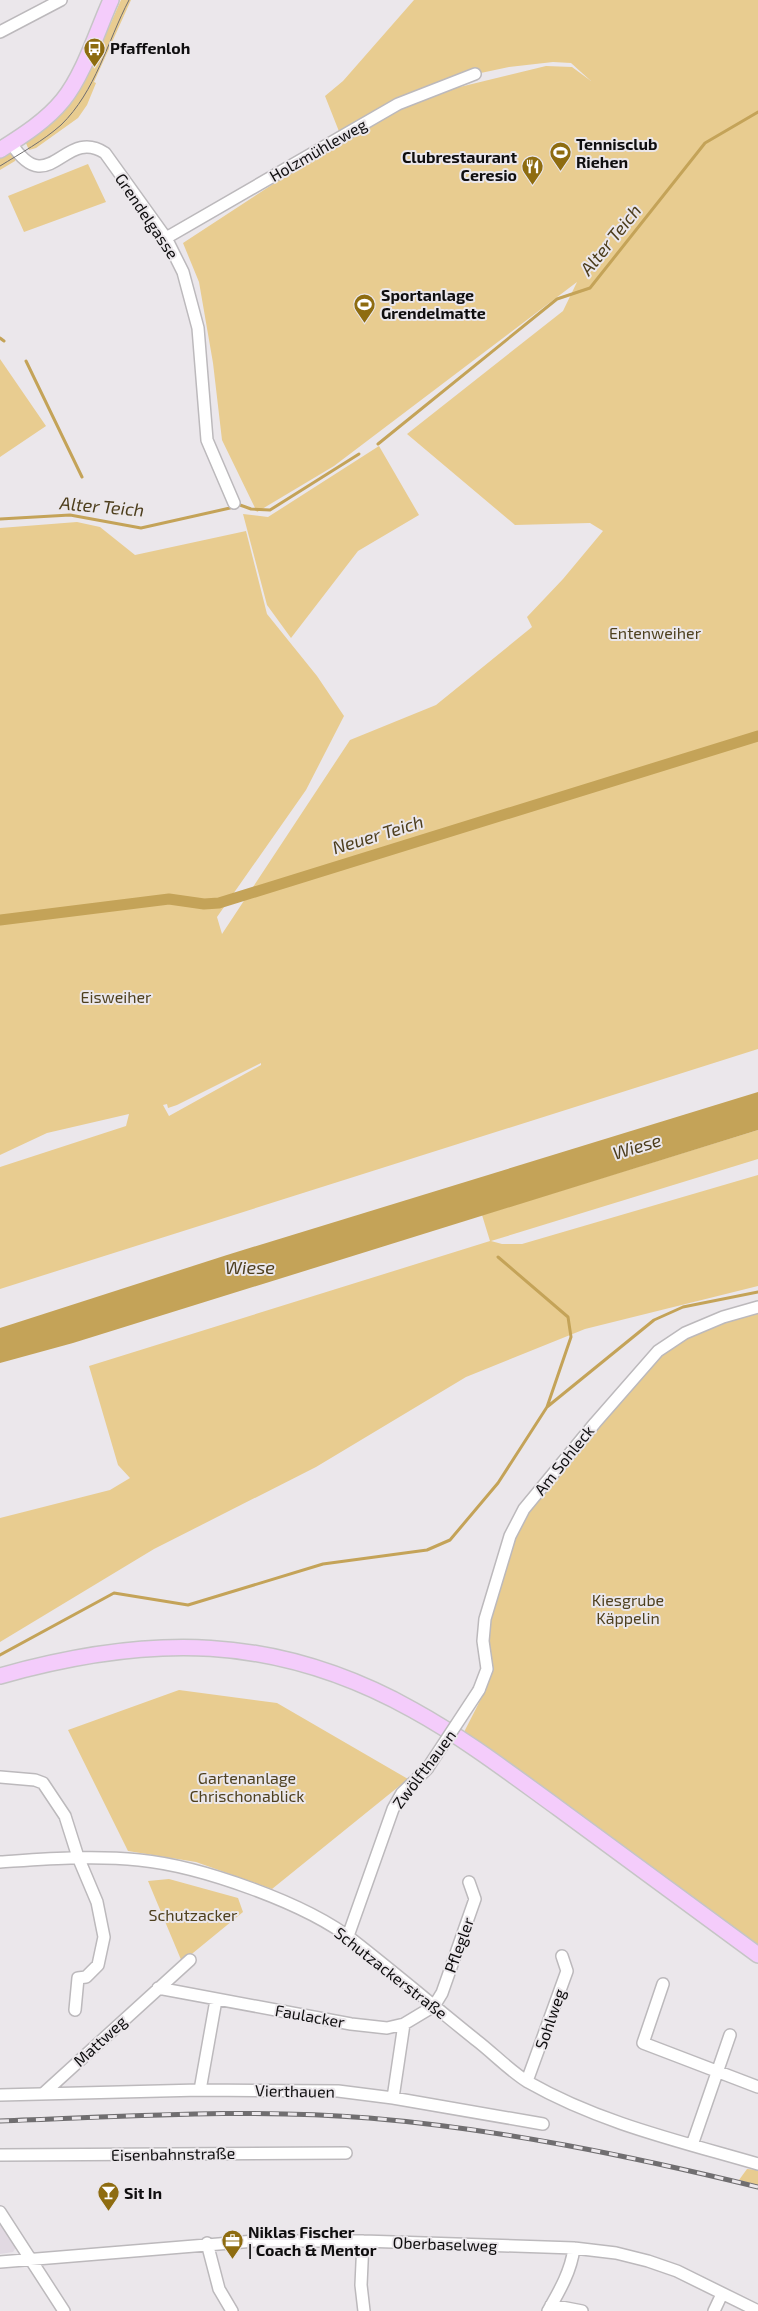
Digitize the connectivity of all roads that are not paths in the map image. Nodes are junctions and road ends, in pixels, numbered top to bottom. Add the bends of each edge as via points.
1 (61, 0) edge
2 (111, 0) edge
3 (0, 32) edge
4 (476, 74) dead end
5 (5, 147) edge
6 (166, 238) junction
7 (234, 503) dead end
8 (758, 1307) edge
9 (0, 1676) edge
10 (479, 1690) joint
11 (0, 1778) edge
12 (78, 1857) junction
13 (0, 1862) edge
14 (469, 1882) dead end
15 (348, 1936) junction
16 (758, 1955) edge
17 (562, 1956) dead end
18 (190, 1960) dead end
19 (663, 1984) dead end
20 (158, 1988) junction
21 (216, 2000) junction
22 (434, 2006) junction
23 (75, 2010) dead end
24 (404, 2024) junction
25 (730, 2035) dead end
26 (717, 2072) junction
27 (526, 2081) junction
28 (758, 2087) edge
29 (200, 2090) junction
30 (45, 2092) junction
31 (0, 2095) edge
32 (393, 2098) junction
33 (543, 2124) dead end
34 (692, 2145) junction
35 (346, 2153) dead end
36 (0, 2155) edge
37 (758, 2164) edge
38 (0, 2212) edge
39 (363, 2241) junction
40 (207, 2243) junction
41 (574, 2248) junction
42 (31, 2259) junction
43 (0, 2262) edge
44 (722, 2294) junction
45 (550, 2308) edge
46 (64, 2311) edge
47 (232, 2311) edge
48 (364, 2311) edge
49 (582, 2311) edge
50 (714, 2311) edge
51 (758, 2311) edge

1 - 3 street
2 - 5 main road via 64,99 40,122
4 - 6 street, Holzmühleweg via 398,104
5 - 6 street, Grendelgasse via 26,162 39,166 51,164 80,147 98,148
6 - 7 street, Grendelgasse via 183,272 193,303 207,440
8 - 10 street, Am Sohleck via 686,1333 658,1351 524,1509 510,1536 485,1619 486,1669
9 - 16 main road via 97,1653 162,1647 237,1650 311,1666 381,1693 477,1750
10 - 15 street, Zwölfthauen, bridge via 427,1769 402,1793 393,1809
11 - 12 street via 43,1783 65,1816
12 - 13 street, Schutzackerstraße
12 - 15 street, Schutzackerstraße via 140,1860 203,1873 269,1895
12 - 23 street via 97,1902 104,1937 98,1964 86,1978 78,1978
14 - 22 street, Pflegler via 475,1899 442,1993
15 - 22 street, Schutzackerstraße
17 - 27 street, Sohlweg via 567,1971
18 - 20 street, Mattweg
19 - 26 street via 643,2043
20 - 21 street, Faulacker
20 - 30 street, Mattweg
21 - 24 street, Faulacker via 351,2024 386,2028
21 - 29 street
22 - 24 street, Faulacker
22 - 27 street, Schutzackerstraße
24 - 32 street
25 - 26 street
26 - 28 street
26 - 34 street
27 - 34 street, Schutzackerstraße via 622,2124
29 - 30 street, Vierthauen
29 - 32 street, Vierthauen via 338,2091
30 - 31 street
32 - 33 street, Vierthauen
34 - 37 street, Schutzackerstraße
35 - 36 street, Eisenbahnstraße
38 - 42 street
39 - 40 street, Oberbaselweg
39 - 41 street, Oberbaselweg
39 - 48 street via 361,2285
40 - 42 street, Oberbaselweg
40 - 47 street via 219,2289
41 - 44 street, Oberbaselweg via 648,2261 677,2271
41 - 45 street via 572,2263
42 - 43 street, Oberbaselweg
42 - 46 street
44 - 50 street
44 - 51 street, Oberbaselweg
45 - 49 street

